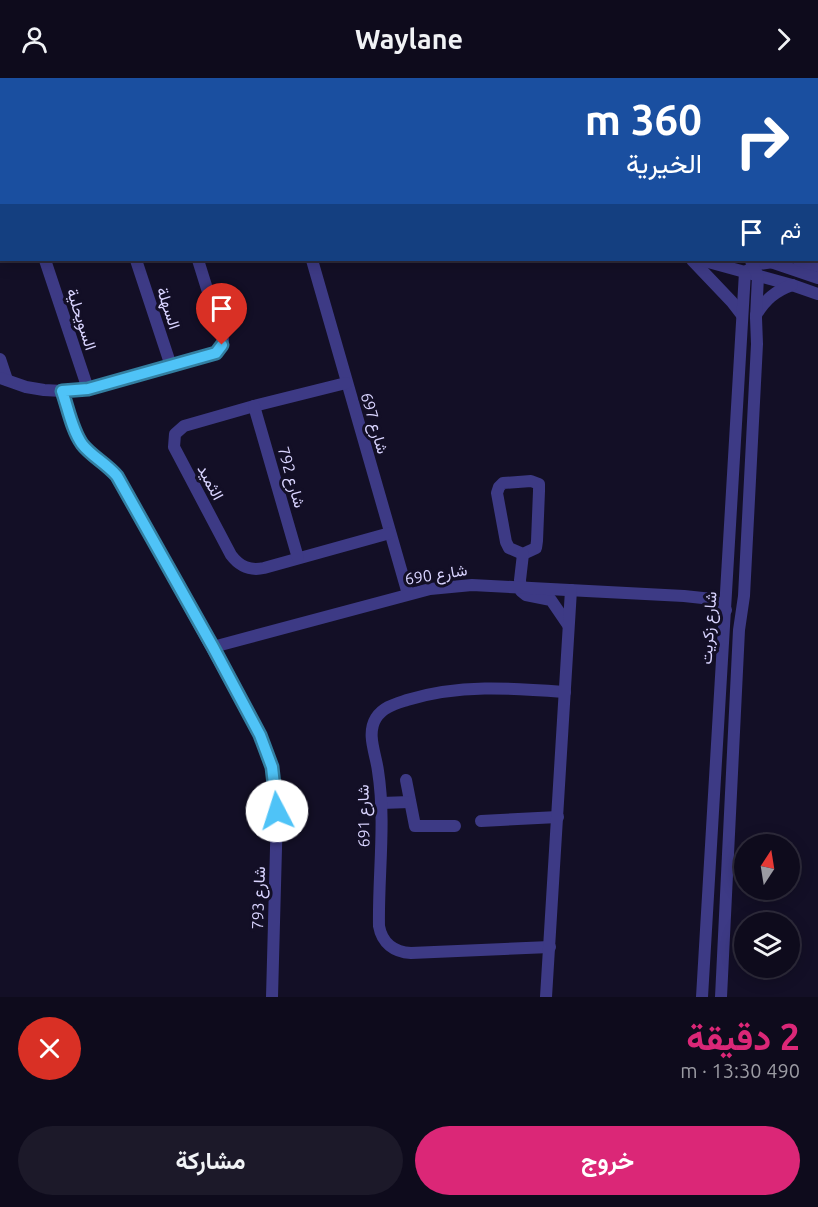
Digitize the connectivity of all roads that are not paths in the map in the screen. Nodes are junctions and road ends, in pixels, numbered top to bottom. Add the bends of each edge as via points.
1 (45, 261) edge
2 (136, 261) edge
3 (198, 261) edge
4 (312, 261) edge
5 (693, 261) edge
6 (710, 261) edge
7 (801, 261) edge
8 (757, 266) edge
9 (818, 266) edge
10 (818, 278) edge
11 (792, 285) junction
12 (818, 294) edge
13 (742, 315) junction
14 (756, 316) junction
15 (0, 359) edge
16 (171, 366) junction
17 (4, 379) edge
18 (346, 384) junction
19 (88, 389) junction
20 (62, 391) junction
21 (254, 406) junction
22 (390, 533) junction
23 (523, 554) junction
24 (298, 558) junction
25 (520, 587) junction
26 (727, 587) junction
27 (571, 590) junction
28 (408, 594) junction
29 (706, 598) junction
30 (726, 610) junction
31 (569, 626) junction
32 (213, 647) junction
33 (565, 692) junction
34 (406, 780) dead end
35 (410, 802) junction
36 (381, 803) junction
37 (558, 817) junction
38 (481, 821) dead end
39 (455, 826) dead end
40 (550, 947) junction
41 (272, 997) edge
42 (546, 997) edge
43 (702, 997) edge
44 (721, 997) edge

1 - 19 street, السويحلية
2 - 16 street, السهلة
3 - 16 street via 222,345 216,353
4 - 18 street, شارع 697
5 - 13 street
6 - 8 street
7 - 9 street
8 - 10 street
8 - 11 street
8 - 13 street, شارع زكريت
8 - 14 street, شارع زكريت
11 - 12 street
11 - 14 street via 778,290
13 - 26 street, شارع زكريت
14 - 44 street, شارع زكريت
15 - 17 street
16 - 19 street
17 - 20 street via 26,387
18 - 21 street, الثميد
18 - 22 street, شارع 697
19 - 20 street
20 - 32 street, شارع 793 via 81,444 117,476
21 - 24 street, شارع 792
21 - 24 street, الثميد via 184,426 175,434 174,447 236,561 257,570
22 - 24 street, الثميد
22 - 28 street, شارع 697
23 - 23 street via 536,548 538,484 503,483 497,493 506,542 509,549
23 - 25 street
25 - 27 street, شارع 690
25 - 28 street, شارع 690 via 453,585
25 - 31 street via 524,594 551,600
26 - 29 street
26 - 30 street, شارع زكريت
27 - 29 street, شارع 690
27 - 31 street
28 - 32 street, شارع 690
29 - 30 street, شارع 690
30 - 43 street, شارع زكريت
31 - 33 street
32 - 41 street, شارع 793 via 260,735 276,789
33 - 36 street, شارع 691 via 469,688 427,694 389,706 376,717 371,734
33 - 37 street
34 - 35 street
35 - 36 street
35 - 39 street via 415,826
36 - 40 street, شارع 691 via 379,926 389,946 411,953
37 - 38 street
37 - 40 street
40 - 42 street

